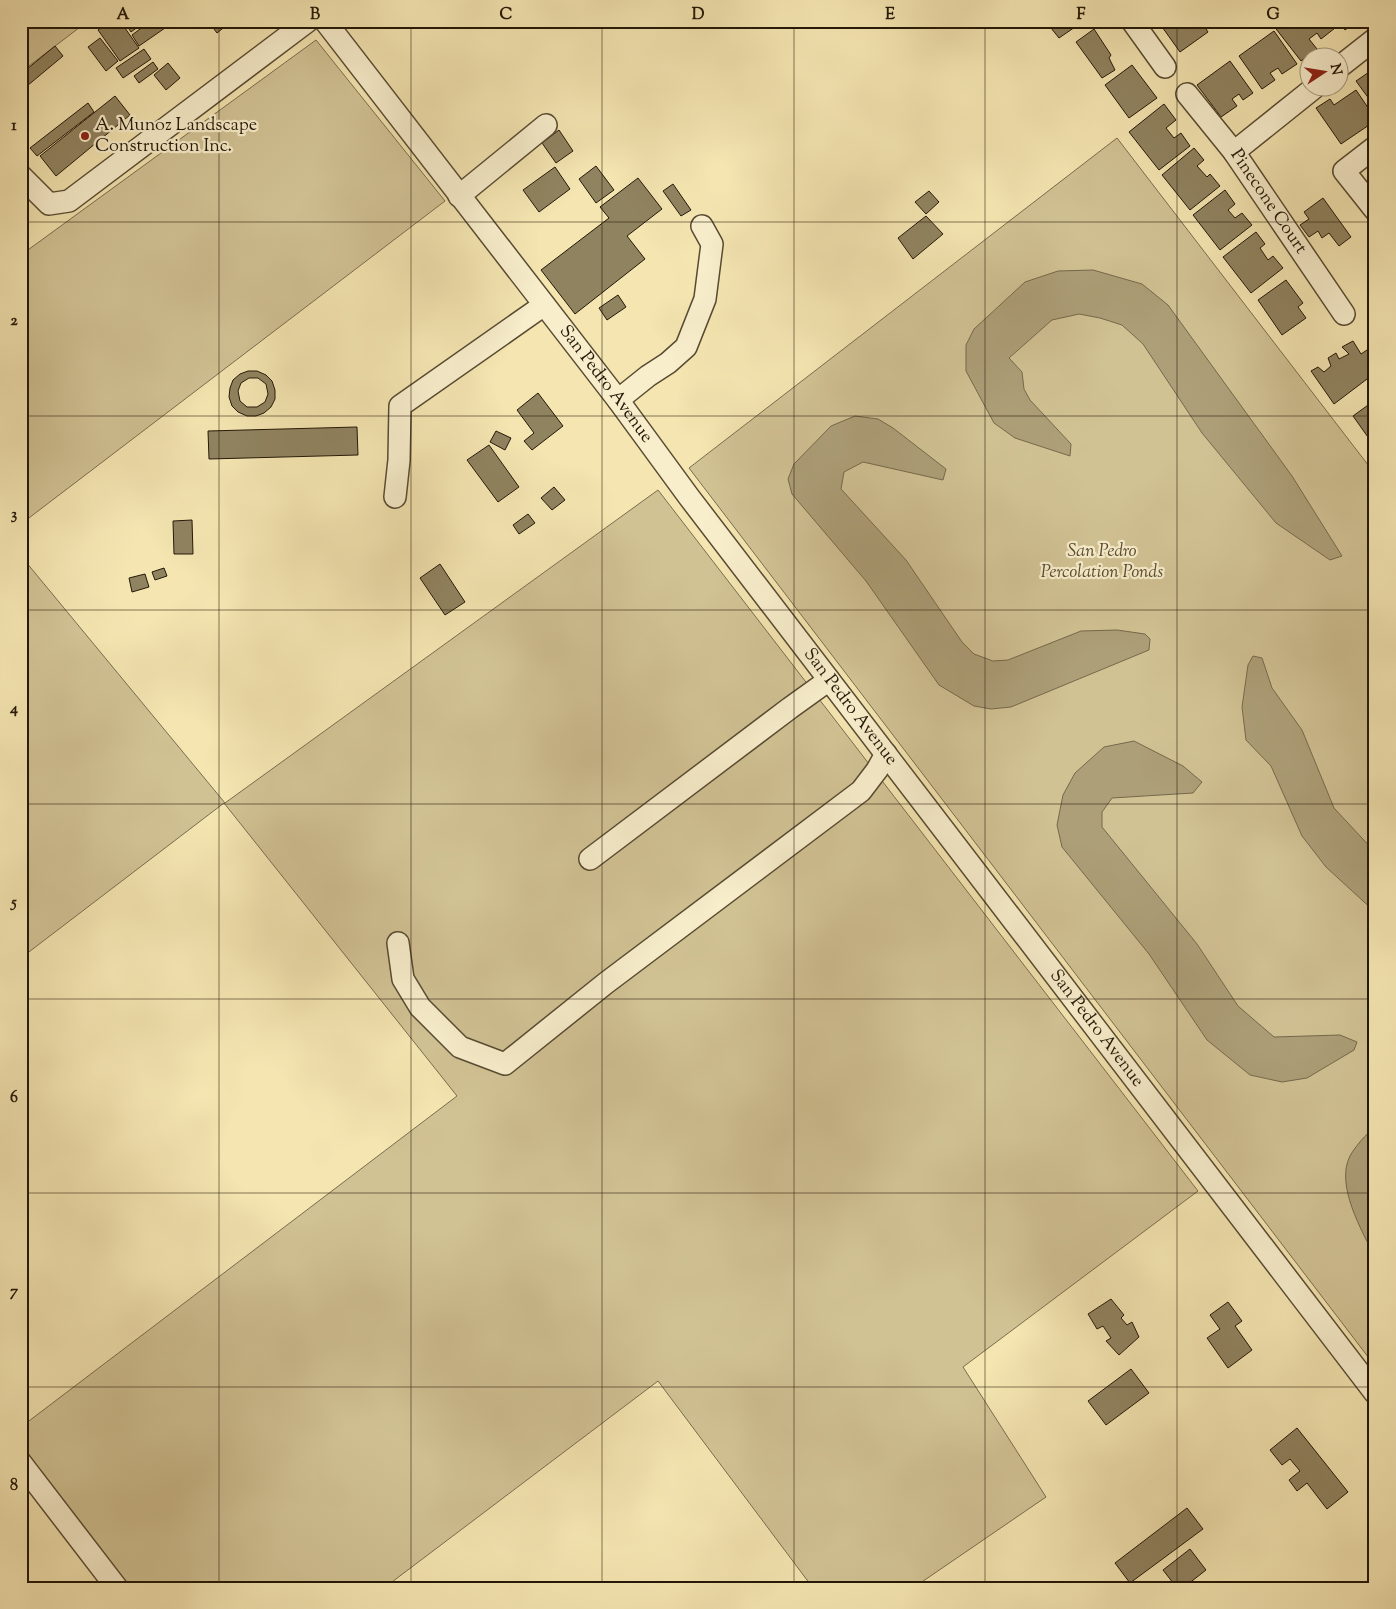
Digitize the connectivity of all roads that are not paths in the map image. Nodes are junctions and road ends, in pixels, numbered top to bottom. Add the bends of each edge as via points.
1 (308, 21) edge
2 (325, 21) edge
3 (1132, 21) edge
4 (1375, 39) edge
5 (1348, 60) edge
6 (1165, 68) dead end
7 (1187, 94) dead end
8 (1302, 98) edge
9 (546, 126) dead end
10 (1375, 147) edge
11 (1234, 152) junction
12 (21, 176) edge
13 (460, 196) junction
14 (1375, 210) edge
15 (702, 226) dead end
16 (544, 304) junction
17 (1344, 314) dead end
18 (618, 400) junction
19 (395, 497) dead end
20 (829, 680) junction
21 (886, 754) junction
22 (590, 859) dead end
23 (398, 943) dead end
24 (1375, 1393) edge
25 (21, 1463) edge
26 (117, 1588) edge

1 - 12 street via 69,200 49,204
2 - 13 street, San Pedro Avenue
3 - 6 street
4 - 5 street
7 - 11 street, Pinecone Court
8 - 11 street
9 - 13 street
10 - 14 street via 1344,171
11 - 17 street, Pinecone Court
13 - 16 street, San Pedro Avenue
15 - 18 street via 712,244 705,299 686,347
16 - 18 street, San Pedro Avenue
16 - 19 street via 400,406
18 - 20 street, San Pedro Avenue
20 - 21 street, San Pedro Avenue
20 - 22 street
21 - 23 street via 861,791 606,983 505,1064 460,1047 420,1007 403,979
21 - 24 street, San Pedro Avenue
25 - 26 street

